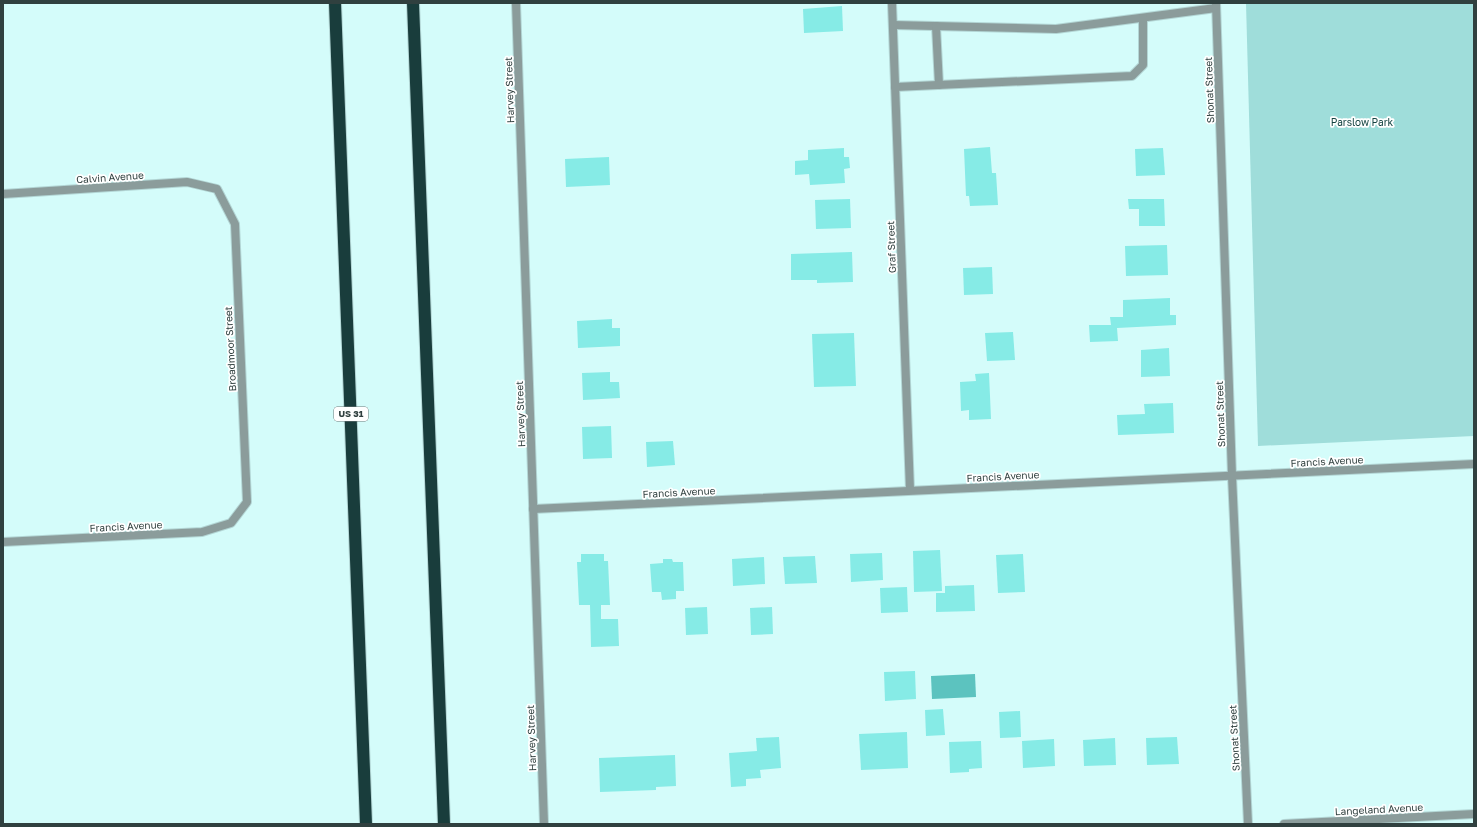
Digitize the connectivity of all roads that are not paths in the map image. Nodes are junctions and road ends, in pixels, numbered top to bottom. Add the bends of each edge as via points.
1 (334, 3) edge
2 (413, 3) edge
3 (516, 3) edge
4 (892, 3) edge
5 (1216, 6) edge
6 (1143, 18) junction
7 (893, 25) junction
8 (936, 26) junction
9 (939, 85) junction
10 (895, 87) junction
11 (217, 189) joint
12 (3, 194) edge
13 (1474, 464) edge
14 (1232, 476) junction
15 (910, 490) junction
16 (533, 509) junction
17 (242, 510) joint
18 (3, 542) edge
19 (1474, 814) edge
20 (366, 824) edge
21 (444, 824) edge
22 (544, 824) edge
23 (1248, 824) edge
24 (1284, 824) edge

1 - 20 highway, US 31
2 - 21 highway
3 - 16 street, Harvey Street
4 - 7 street, Graf Street
5 - 6 street
5 - 14 street, Shonat Street
6 - 8 street via 1056,29
6 - 9 street via 1143,65 1132,76
7 - 8 street
7 - 10 street, Graf Street
8 - 9 street
9 - 10 street
10 - 15 street, Graf Street
11 - 12 street, Calvin Avenue via 187,182
11 - 17 street, Broadmoor Street via 235,224 247,502
13 - 14 street, Francis Avenue
14 - 15 street, Francis Avenue
14 - 23 street, Shonat Street
15 - 16 street, Francis Avenue
16 - 22 street, Harvey Street
17 - 18 street, Francis Avenue via 231,523 202,532
19 - 24 street, Langeland Avenue

